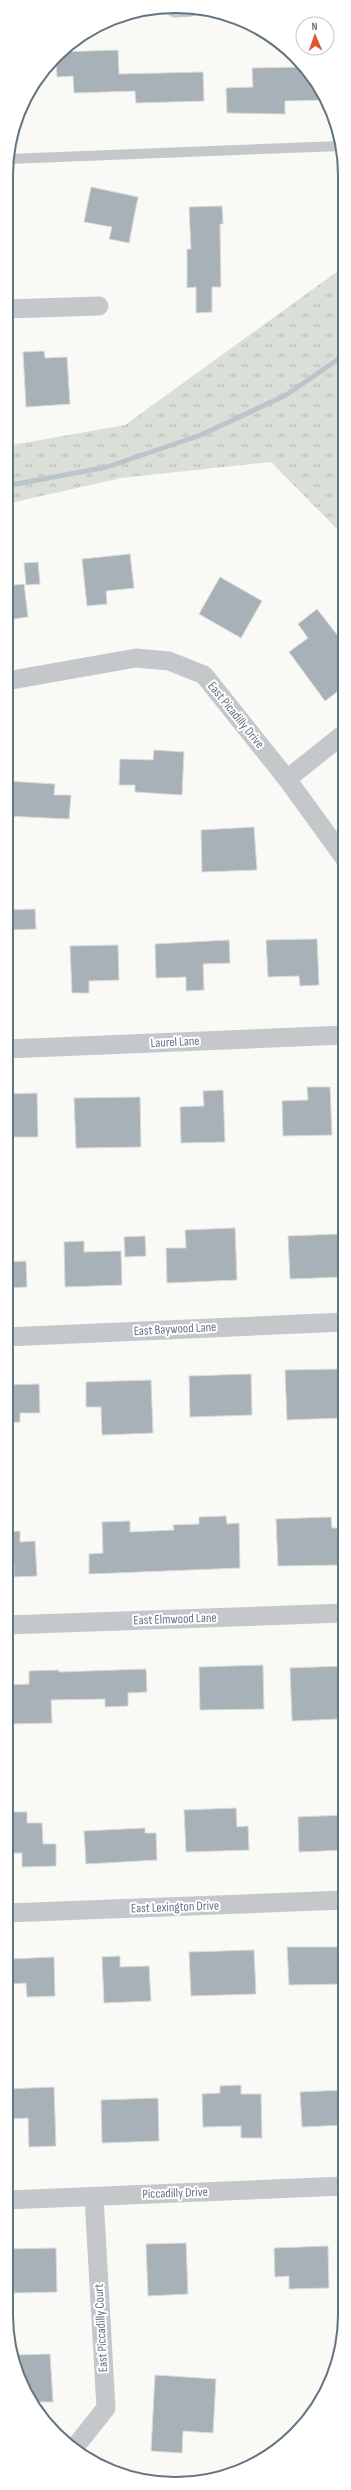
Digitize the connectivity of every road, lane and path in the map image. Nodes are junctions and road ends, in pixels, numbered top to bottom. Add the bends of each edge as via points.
1 (335, 146) edge
2 (14, 159) edge
3 (99, 306) dead end
4 (13, 309) edge
5 (13, 680) edge
6 (338, 739) edge
7 (287, 779) junction
8 (338, 849) edge
9 (338, 1035) edge
10 (13, 1049) edge
11 (338, 1322) edge
12 (13, 1337) edge
13 (338, 1613) edge
14 (13, 1625) edge
15 (338, 1900) edge
16 (13, 1913) edge
17 (338, 2186) edge
18 (94, 2197) junction
19 (13, 2200) edge
20 (78, 2444) edge

1 - 2 lane
3 - 4 street
5 - 7 street, East Picadilly Drive via 136,658 169,661 204,675
6 - 7 street
7 - 8 street, East Picadilly Drive
9 - 10 street, Laurel Lane
11 - 12 street, East Baywood Lane
13 - 14 street, East Elmwood Lane
15 - 16 street, East Lexington Drive
17 - 18 street, Piccadilly Drive
18 - 19 street, Piccadilly Drive
18 - 20 street, East Piccadilly Court via 106,2408

